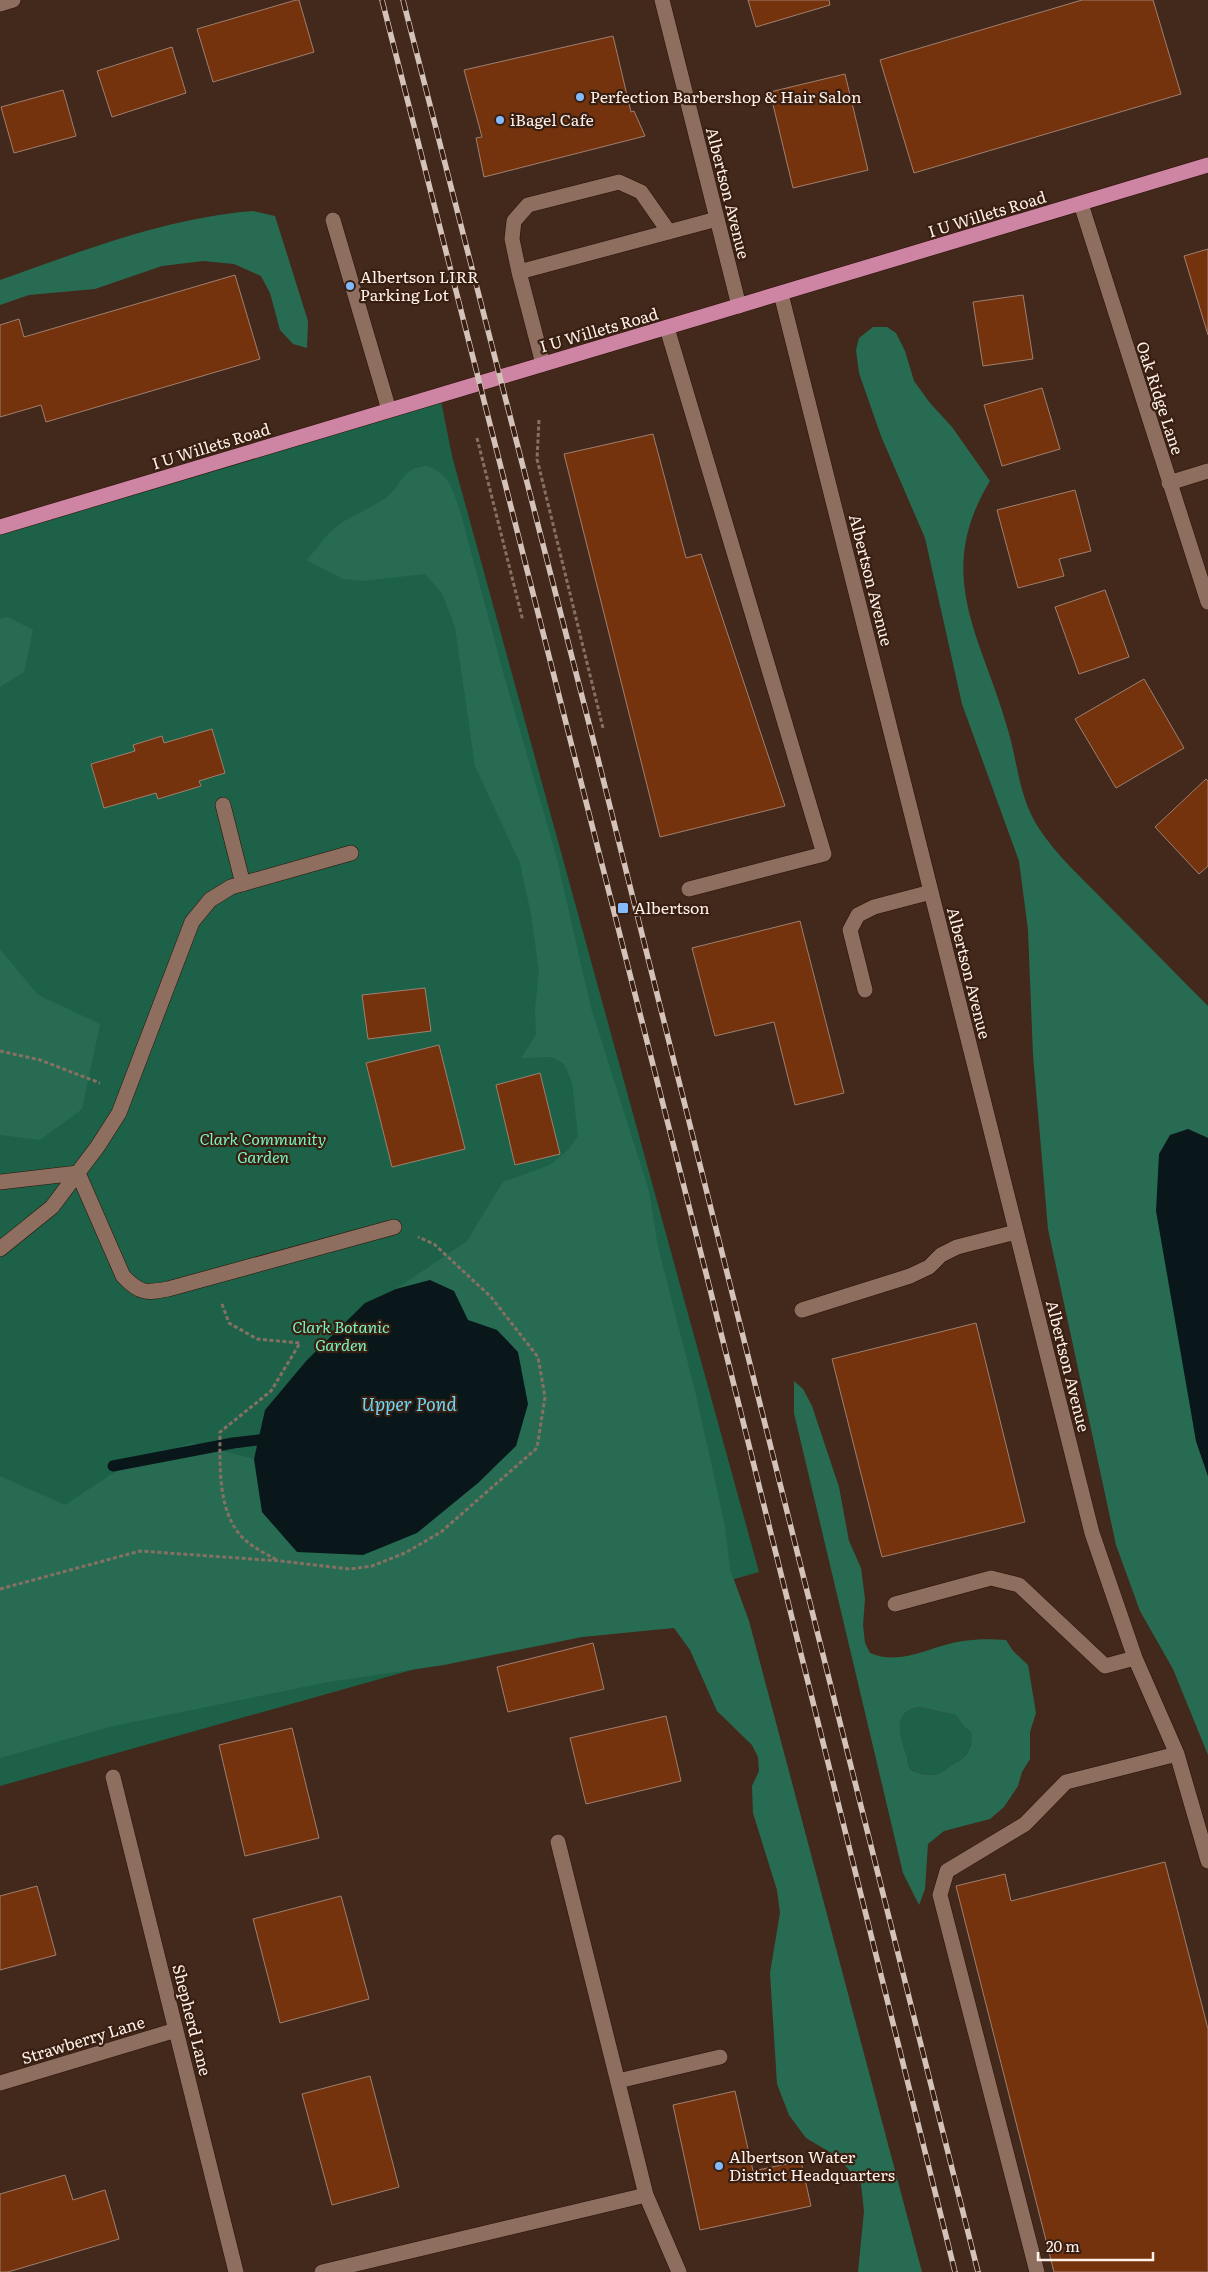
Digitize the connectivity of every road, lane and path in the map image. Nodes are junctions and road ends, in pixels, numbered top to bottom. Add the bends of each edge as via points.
1 (13, 0) edge
2 (662, 0) edge
3 (0, 4) edge
4 (1208, 165) edge
5 (1081, 204) junction
6 (717, 219) junction
7 (333, 220) dead end
8 (669, 232) junction
9 (519, 272) junction
10 (781, 294) junction
11 (739, 306) junction
12 (667, 328) junction
13 (543, 364) junction
14 (389, 410) junction
15 (539, 420) dead end
16 (477, 438) dead end
17 (1208, 471) edge
18 (1169, 483) junction
19 (0, 527) edge
20 (1208, 602) edge
21 (523, 621) dead end
22 (603, 728) dead end
23 (224, 805) dead end
24 (351, 853) dead end
25 (243, 884) junction
26 (689, 889) dead end
27 (931, 892) junction
28 (865, 990) dead end
29 (0, 1052) edge
30 (127, 1093) junction
31 (78, 1173) junction
32 (0, 1182) edge
33 (394, 1227) joint
34 (1016, 1232) junction
35 (0, 1249) edge
36 (212, 1277) junction
37 (802, 1310) dead end
38 (280, 1561) junction
39 (0, 1589) edge
40 (894, 1604) dead end
41 (1134, 1658) junction
42 (1177, 1754) junction
43 (113, 1777) dead end
44 (558, 1842) dead end
45 (1208, 1861) edge
46 (176, 2030) junction
47 (720, 2057) dead end
48 (618, 2081) junction
49 (0, 2083) edge
50 (646, 2195) junction
51 (236, 2272) edge
52 (322, 2272) edge
53 (680, 2272) edge
54 (1037, 2272) edge

1 - 3 street
2 - 6 street, Albertson Avenue
4 - 5 main road, I U Willets Road
5 - 10 main road, I U Willets Road
5 - 18 street, Oak Ridge Lane
6 - 8 street
6 - 11 street, Albertson Avenue
7 - 14 street
8 - 9 street
8 - 9 street via 641,192 619,182 528,205 514,221 512,239
9 - 13 street
10 - 11 main road, I U Willets Road
10 - 27 street, Albertson Avenue
11 - 12 main road, I U Willets Road
12 - 13 main road, I U Willets Road
12 - 26 street via 824,854
13 - 14 main road, I U Willets Road
14 - 19 main road, I U Willets Road
15 - 22 path via 537,459
16 - 21 path
17 - 18 street
18 - 20 street, Oak Ridge Lane
23 - 25 street
24 - 25 street
25 - 30 street via 231,887 210,900 192,922
27 - 28 street via 874,907 858,915 850,930
27 - 34 street, Albertson Avenue
29 - 30 path via 40,1060
30 - 31 street via 119,1114
31 - 32 street
31 - 35 street via 52,1207
31 - 36 street via 123,1276 133,1287 146,1293
33 - 36 street
33 - 38 path via 434,1244 491,1297 538,1358 545,1397 537,1448 441,1532 405,1553 372,1566 350,1569
34 - 37 street via 957,1248 910,1276
34 - 41 street, Albertson Avenue via 1092,1533
36 - 38 path via 229,1323 257,1339 300,1343 271,1391 220,1432 224,1504 228,1518 250,1544
38 - 39 path via 140,1551
40 - 41 street via 991,1578 1019,1585 1105,1666
41 - 42 street, Albertson Avenue
42 - 45 street, Albertson Avenue
42 - 54 street via 1066,1782 1025,1824 947,1871 940,1895
43 - 46 street, Shepherd Lane
44 - 48 street
46 - 49 street, Strawberry Lane
46 - 51 street, Shepherd Lane
47 - 48 street
48 - 50 street
50 - 52 street
50 - 53 street

